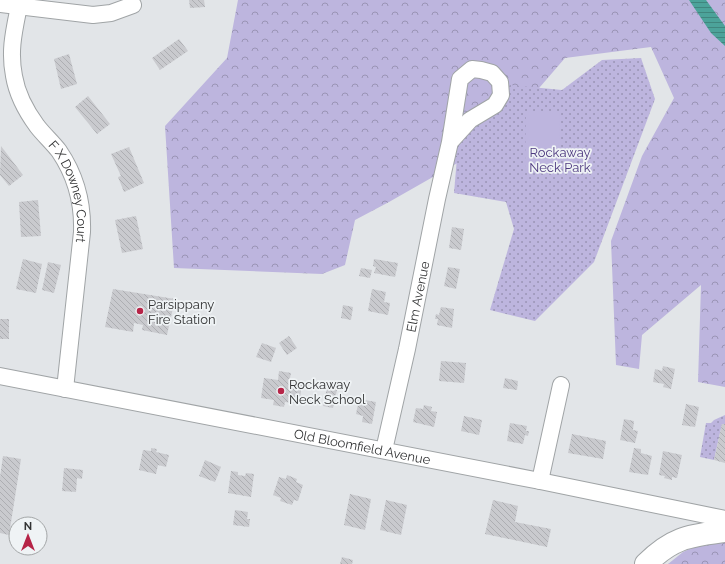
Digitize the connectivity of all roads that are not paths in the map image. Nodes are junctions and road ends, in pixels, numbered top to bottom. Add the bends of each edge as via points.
1 (0, 4) edge
2 (19, 6) junction
3 (134, 6) dead end
4 (450, 142) dead end
5 (0, 376) edge
6 (561, 385) dead end
7 (65, 389) junction
8 (384, 450) junction
9 (540, 481) junction
10 (725, 519) edge
11 (725, 531) edge
12 (646, 564) edge

1 - 2 street
2 - 3 street via 93,15
2 - 7 street, F X Downey Court via 11,57 18,91 37,126 68,165 76,185 82,215
4 - 8 street, Elm Avenue
5 - 7 street, Old Bloomfield Avenue
6 - 9 street
7 - 8 street, Old Bloomfield Avenue
8 - 9 street, Old Bloomfield Avenue
9 - 10 street, Old Bloomfield Avenue
11 - 12 highway via 690,536 672,543

